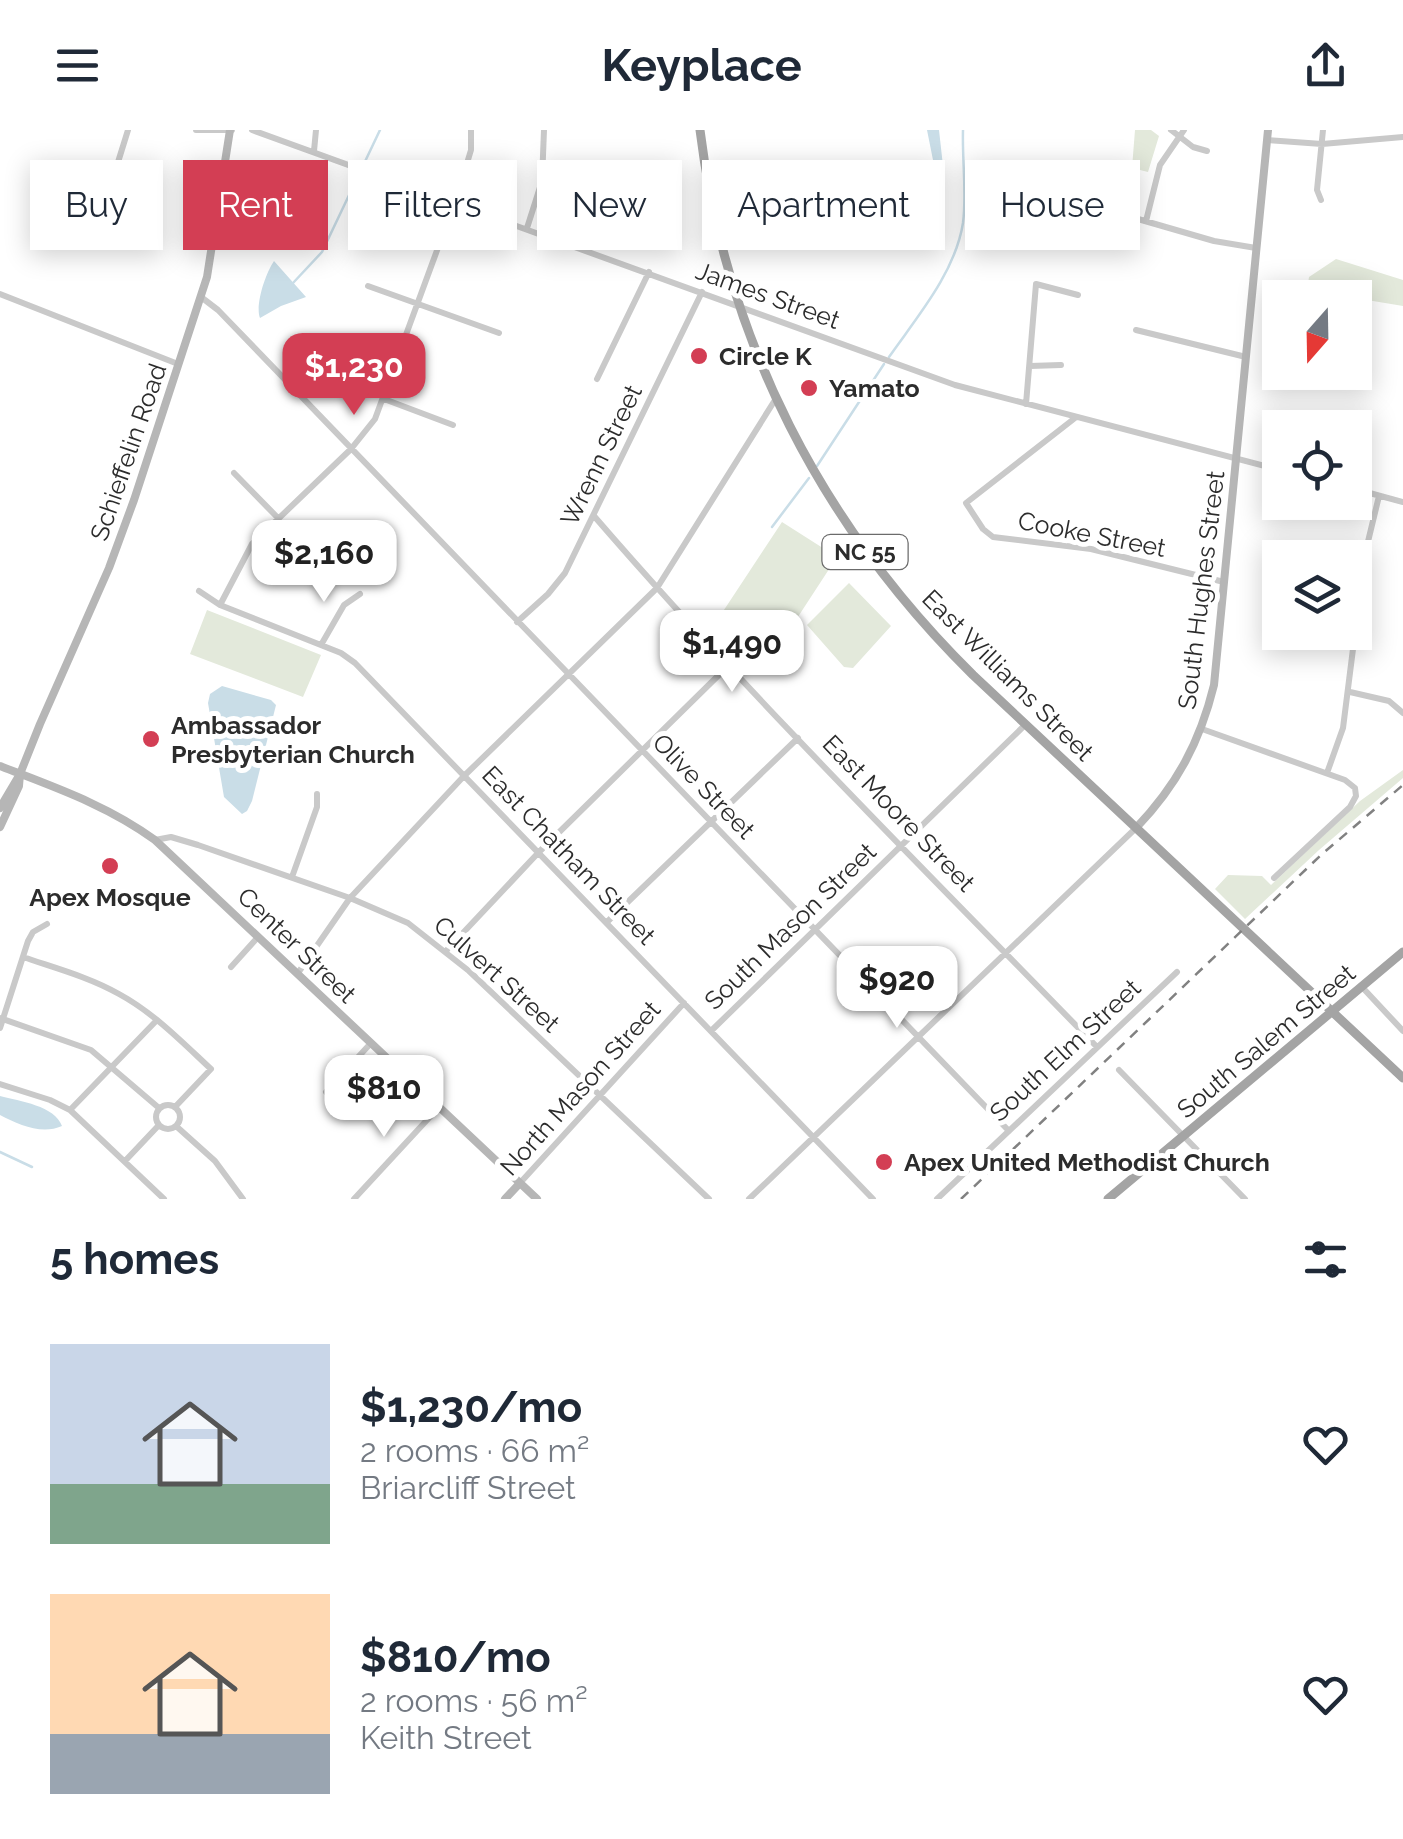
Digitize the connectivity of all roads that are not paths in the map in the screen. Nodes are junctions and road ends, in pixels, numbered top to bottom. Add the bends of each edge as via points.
1 (128, 130) edge
2 (196, 130) edge
3 (231, 130) edge
4 (252, 130) edge
5 (316, 130) edge
6 (471, 130) edge
7 (544, 130) edge
8 (700, 130) edge
9 (1323, 130) edge
10 (1178, 132) edge
11 (1268, 135) edge
12 (1403, 137) edge
13 (1322, 144) junction
14 (314, 152) junction
15 (1207, 152) dead end
16 (119, 160) edge
17 (468, 160) edge
18 (348, 164) edge
19 (1321, 200) dead end
20 (1140, 218) edge
21 (1146, 220) junction
22 (517, 225) edge
23 (527, 228) junction
24 (1256, 248) junction
25 (438, 250) edge
26 (650, 272) junction
27 (368, 286) dead end
28 (702, 292) junction
29 (0, 294) edge
30 (1078, 295) dead end
31 (202, 297) junction
32 (418, 304) junction
33 (738, 307) junction
34 (1136, 330) dead end
35 (499, 333) dead end
36 (1246, 357) junction
37 (178, 364) junction
38 (1061, 365) dead end
39 (1030, 366) junction
40 (597, 379) dead end
41 (384, 400) junction
42 (775, 400) junction
43 (1026, 404) junction
44 (1076, 418) junction
45 (453, 426) dead end
46 (352, 449) junction
47 (1238, 460) junction
48 (1262, 466) edge
49 (234, 473) dead end
50 (1372, 494) edge
51 (1379, 496) junction
52 (1403, 502) edge
53 (594, 516) junction
54 (277, 517) junction
55 (1226, 582) junction
56 (657, 588) junction
57 (199, 592) dead end
58 (360, 594) dead end
59 (220, 605) junction
60 (517, 622) junction
61 (320, 645) junction
62 (729, 665) junction
63 (568, 674) junction
64 (1350, 692) junction
65 (1403, 713) edge
66 (1026, 724) junction
67 (1202, 730) junction
68 (798, 738) junction
69 (641, 750) junction
70 (0, 766) edge
71 (1327, 773) junction
72 (20, 774) junction
73 (464, 776) junction
74 (316, 794) dead end
75 (0, 808) edge
76 (712, 822) junction
77 (0, 827) edge
78 (1136, 828) junction
79 (155, 840) junction
80 (902, 846) junction
81 (539, 852) junction
82 (292, 878) junction
83 (1274, 878) dead end
84 (350, 898) junction
85 (607, 922) junction
86 (47, 924) dead end
87 (815, 930) junction
88 (259, 936) junction
89 (446, 951) junction
90 (1403, 952) edge
91 (1006, 953) junction
92 (22, 957) junction
93 (231, 966) dead end
94 (1177, 972) dead end
95 (298, 973) junction
96 (1362, 987) junction
97 (684, 1003) junction
98 (1332, 1011) junction
99 (2, 1019) edge
100 (157, 1020) junction
101 (0, 1028) edge
102 (711, 1031) junction
103 (1403, 1031) edge
104 (918, 1036) junction
105 (371, 1044) junction
106 (1097, 1047) junction
107 (113, 1066) junction
108 (1119, 1070) dead end
109 (1403, 1078) edge
110 (0, 1084) edge
111 (326, 1092) dead end
112 (600, 1095) junction
113 (440, 1106) junction
114 (176, 1107) junction
115 (159, 1108) junction
116 (70, 1110) junction
117 (158, 1125) junction
118 (176, 1126) junction
119 (1009, 1131) junction
120 (1184, 1136) junction
121 (814, 1138) junction
122 (124, 1161) junction
123 (520, 1183) junction
124 (164, 1199) edge
125 (242, 1199) edge
126 (354, 1199) edge
127 (505, 1199) edge
128 (537, 1199) edge
129 (709, 1199) edge
130 (749, 1199) edge
131 (874, 1199) edge
132 (937, 1199) edge
133 (1108, 1199) edge
134 (1245, 1199) edge

1 - 16 street
2 - 3 street
3 - 31 street, Schieffelin Road
4 - 14 street, James Street
5 - 14 street
6 - 17 street
7 - 23 street via 542,181
8 - 33 main road, East Williams Street / NC 55
9 - 13 street
10 - 15 street
10 - 21 street via 1160,165
11 - 13 street
11 - 24 street, South Hughes Street
12 - 13 street
13 - 19 street via 1316,190
14 - 18 street, James Street
20 - 21 street
21 - 24 street
22 - 23 street, James Street
23 - 26 street, James Street
24 - 36 street, South Hughes Street
25 - 32 street
26 - 28 street, James Street
26 - 40 street
27 - 32 street
28 - 33 street, James Street
28 - 53 street, Wrenn Street
29 - 37 street
30 - 39 street via 1036,284
31 - 37 street, Schieffelin Road
31 - 46 street, Olive Street
32 - 35 street
32 - 41 street
33 - 42 main road, East Williams Street / NC 55
33 - 43 street, James Street
34 - 36 street
36 - 47 street, South Hughes Street
37 - 72 street, Schieffelin Road via 110,568
38 - 39 street
39 - 43 street
41 - 45 street
41 - 46 street
42 - 56 street
42 - 66 main road, East Williams Street / NC 55 via 823,489 882,574
43 - 44 street, James Street
44 - 47 street, James Street
44 - 55 street, Cooke Street via 966,504 983,529 993,537 1091,549
46 - 54 street
46 - 60 street, Olive Street
47 - 48 street, James Street
47 - 55 street, South Hughes Street
49 - 54 street
50 - 51 street
51 - 52 street
51 - 64 street via 1365,554
53 - 56 street, East Moore Street
53 - 60 street, Wrenn Street via 557,585
54 - 59 street via 242,559
55 - 67 street, South Hughes Street
56 - 62 street, East Moore Street
56 - 63 street
57 - 59 street, East Chatham Street
58 - 61 street via 344,606
59 - 61 street, East Chatham Street
60 - 63 street, Olive Street
61 - 73 street, East Chatham Street via 355,663
62 - 68 street, East Moore Street
62 - 69 street
63 - 69 street, Olive Street
63 - 73 street
64 - 65 street via 1389,701
64 - 71 street
66 - 78 main road, East Williams Street / NC 55
66 - 80 street, South Mason Street
67 - 71 street
67 - 78 street, South Hughes Street via 1180,775
68 - 76 street
68 - 80 street, East Moore Street
69 - 76 street, Olive Street
69 - 81 street
70 - 72 street, Center Street
71 - 83 street via 1351,783 1354,802
72 - 75 street
72 - 77 street
72 - 79 street, Center Street via 114,812
73 - 81 street, East Chatham Street
73 - 84 street
74 - 82 street via 318,807
76 - 85 street
76 - 87 street, Olive Street
78 - 91 street, South Hughes Street
78 - 98 main road, East Williams Street / NC 55
79 - 82 street, Culvert Street via 184,840
79 - 88 street, Center Street
80 - 87 street, South Mason Street
80 - 91 street, East Moore Street
81 - 85 street, East Chatham Street
81 - 89 street
82 - 84 street, Culvert Street
84 - 89 street, Culvert Street via 400,918
84 - 95 street
85 - 97 street, East Chatham Street
86 - 92 street via 33,932
87 - 102 street, South Mason Street
87 - 104 street, Olive Street
88 - 93 street
88 - 95 street, Center Street
89 - 112 street, Culvert Street
90 - 96 main road, South Salem Street
91 - 104 street, South Hughes Street
91 - 106 street, East Moore Street
92 - 99 street
92 - 100 street via 108,988
94 - 106 street, South Elm Street
95 - 105 street, Center Street
96 - 98 main road, South Salem Street
96 - 103 street
97 - 102 street, East Chatham Street
97 - 112 street, North Mason Street
98 - 109 main road, NC 55
98 - 120 main road, South Salem Street
99 - 101 street
99 - 107 street via 78,1044
100 - 107 street
100 - 114 street via 211,1068
102 - 121 street, East Chatham Street
104 - 119 street, Olive Street
104 - 121 street, South Hughes Street
105 - 111 street
105 - 113 street, Center Street
106 - 119 street, South Elm Street
107 - 115 street
107 - 116 street
108 - 120 street
110 - 116 street
112 - 123 street, North Mason Street
112 - 129 street, Culvert Street
113 - 123 street, Center Street
113 - 126 street
114 - 115 street
114 - 118 street
115 - 117 street
116 - 122 street
117 - 118 street
117 - 122 street
118 - 125 street via 215,1161
119 - 132 street, South Elm Street
120 - 133 main road, South Salem Street
120 - 134 street
121 - 130 street, South Hughes Street
121 - 131 street, East Chatham Street
122 - 124 street
123 - 127 street, North Mason Street
123 - 128 street, Center Street

